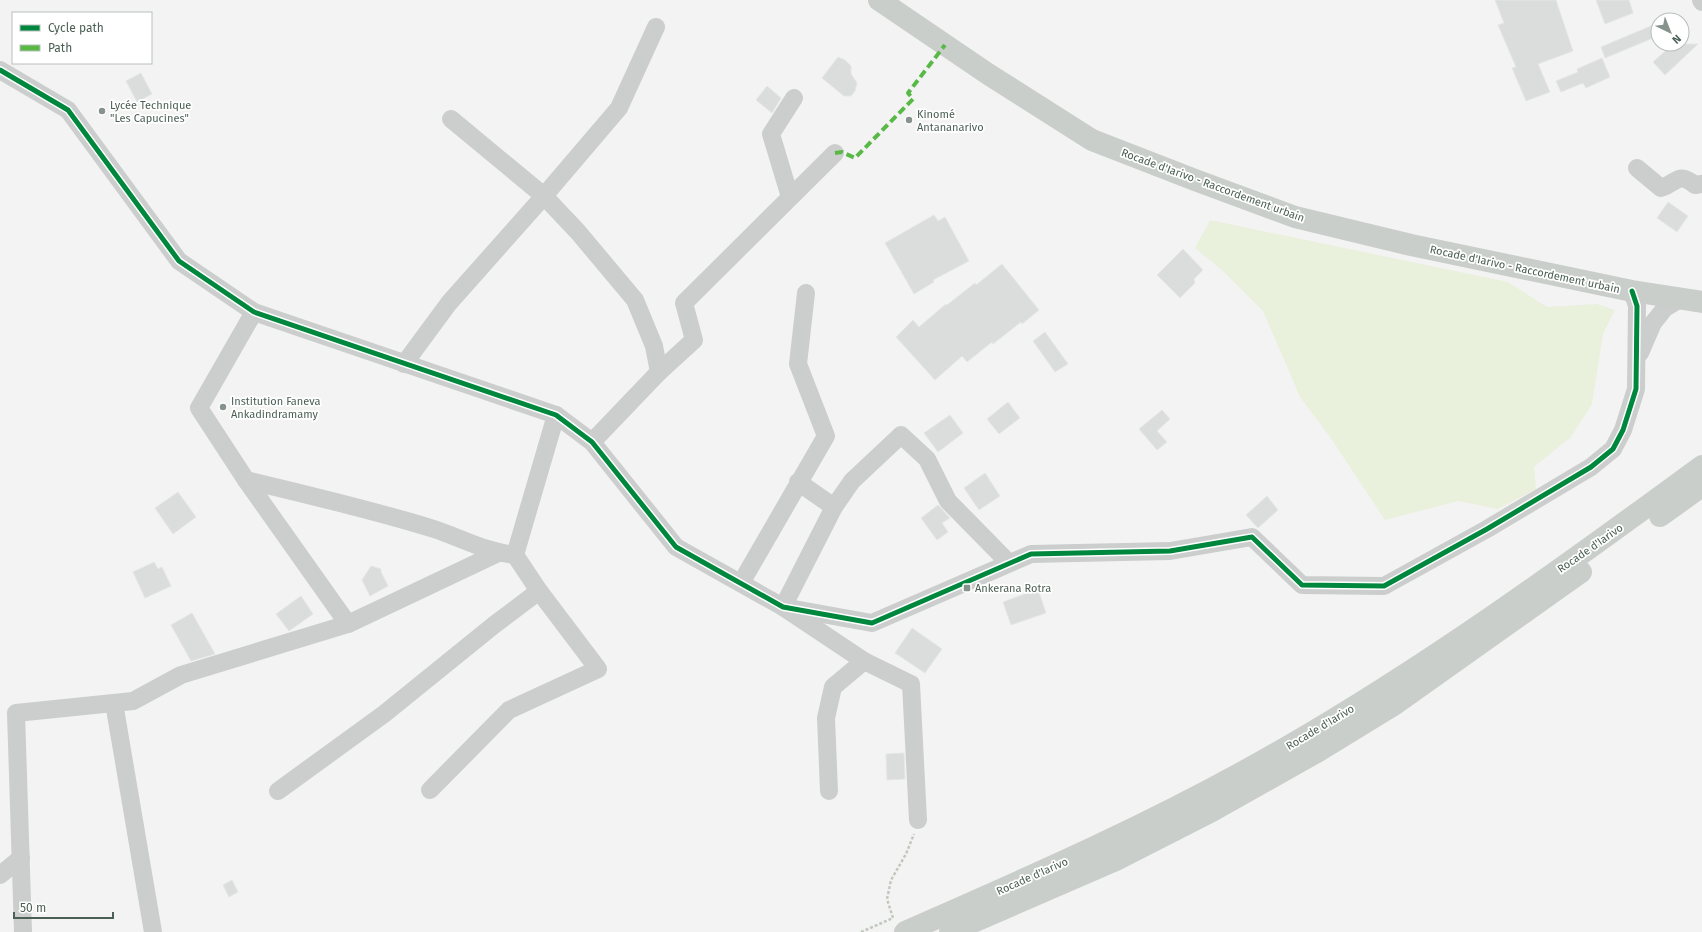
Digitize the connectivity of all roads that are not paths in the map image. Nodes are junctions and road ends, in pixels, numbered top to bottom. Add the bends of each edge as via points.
1 (879, 0) edge
2 (656, 27) dead end
3 (0, 70) edge
4 (794, 98) dead end
5 (451, 119) dead end
6 (835, 153) dead end
7 (1637, 168) dead end
8 (1702, 184) edge
9 (544, 196) junction
10 (790, 197) junction
11 (1632, 292) junction
12 (806, 293) dead end
13 (1680, 299) junction
14 (1702, 302) edge
15 (254, 312) junction
16 (1638, 360) junction
17 (404, 364) junction
18 (659, 372) junction
19 (556, 416) junction
20 (592, 442) junction
21 (1702, 466) edge
22 (246, 480) junction
23 (798, 482) junction
24 (1702, 486) edge
25 (834, 507) junction
26 (506, 554) junction
27 (1009, 563) junction
28 (741, 583) junction
29 (539, 591) junction
30 (783, 607) junction
31 (348, 624) junction
32 (864, 661) junction
33 (114, 703) junction
34 (430, 790) dead end
35 (278, 791) dead end
36 (829, 791) dead end
37 (918, 820) road end
38 (21, 858) junction
39 (0, 875) edge
40 (23, 932) edge
41 (153, 932) edge
42 (905, 932) edge
43 (950, 932) edge

1 - 11 main road, Rocade d'Iarivo - Raccordement urbain via 988,74 1099,143 1295,217 1411,245
2 - 9 street via 618,108
3 - 15 street via 68,110 179,261
4 - 10 street via 771,134
5 - 9 street
6 - 10 street
7 - 8 street via 1661,188 1681,178 1687,178 1695,185
9 - 17 street via 449,303
9 - 18 street via 635,300 654,346
10 - 18 street via 684,303 694,340
11 - 13 main road, Rocade d'Iarivo - Raccordement urbain
11 - 16 street via 1637,306
12 - 23 street via 798,364 826,436
13 - 14 main road, Rocade d'Iarivo - Raccordement urbain
13 - 16 street via 1665,308 1653,324
15 - 17 street
15 - 22 street via 199,408
16 - 27 street via 1636,389 1614,449 1591,467 1487,529 1384,586 1302,585 1252,537 1170,551 1031,554
17 - 19 street
18 - 20 street
19 - 20 street
19 - 26 street
20 - 28 street via 676,547
21 - 42 main road, Rocade d'Iarivo via 1605,538 1467,634 1370,698 1280,751 1099,846
22 - 26 street via 435,530
22 - 31 street
23 - 25 street
23 - 28 street
24 - 43 main road, Rocade d'Iarivo via 1395,704 1315,753 1212,811 1116,860
25 - 27 street via 852,481 901,435 927,459 948,501
25 - 30 street
26 - 29 street
26 - 31 street
27 - 30 street via 872,623
28 - 30 street
29 - 34 street via 598,669 508,710
29 - 35 street via 384,714
30 - 32 street
31 - 33 street via 181,675 133,702
32 - 36 street via 833,687 826,718
32 - 37 street via 911,684
33 - 38 street via 16,713
33 - 41 street
38 - 39 street
38 - 40 street

